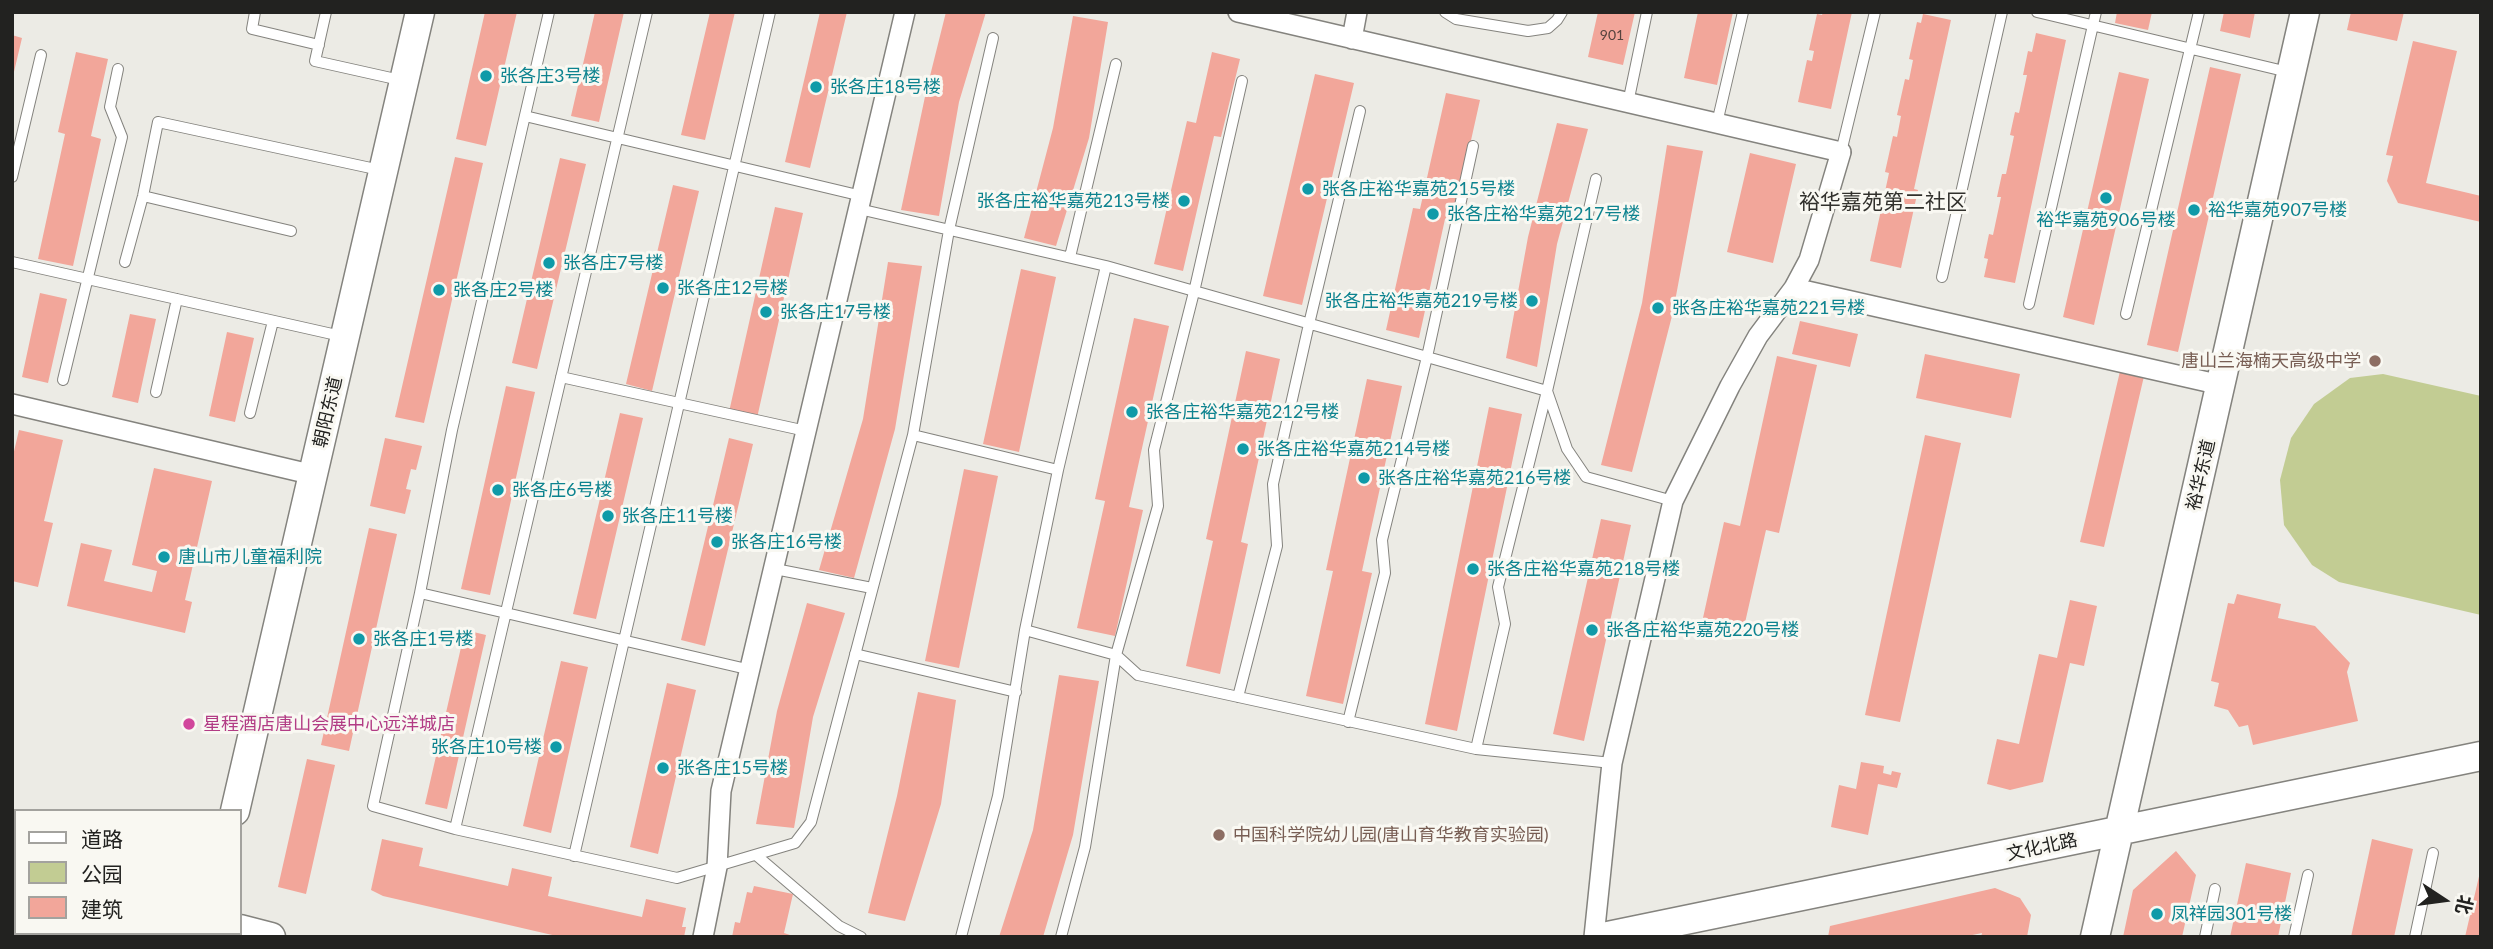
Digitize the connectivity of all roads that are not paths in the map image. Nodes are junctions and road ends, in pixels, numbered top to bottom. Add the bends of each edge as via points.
1 (255, 12) edge
2 (326, 12) edge
3 (420, 12) edge
4 (549, 12) edge
5 (647, 12) edge
6 (771, 12) edge
7 (905, 12) edge
8 (1238, 12) edge
9 (1357, 12) edge
10 (1445, 12) edge
11 (1562, 12) edge
12 (1647, 12) edge
13 (1743, 12) edge
14 (1875, 12) edge
15 (2002, 12) edge
16 (2037, 12) edge
17 (2096, 12) edge
18 (2199, 12) edge
19 (2305, 12) edge
20 (2093, 26) junction
21 (993, 38) dead end
22 (1352, 39) junction
23 (319, 45) junction
24 (2191, 48) junction
25 (41, 55) dead end
26 (1116, 64) dead end
27 (118, 69) dead end
28 (2292, 72) junction
29 (404, 81) junction
30 (1242, 81) dead end
31 (1628, 103) junction
32 (1360, 111) dead end
33 (525, 116) junction
34 (1717, 123) junction
35 (17, 138) edge
36 (618, 138) junction
37 (1473, 146) dead end
38 (1842, 152) junction
39 (735, 166) junction
40 (384, 171) junction
41 (12, 177) edge
42 (1596, 178) dead end
43 (143, 197) junction
44 (860, 202) junction
45 (949, 230) junction
46 (291, 231) dead end
47 (1070, 257) junction
48 (12, 262) edge
49 (124, 262) dead end
50 (1106, 265) junction
51 (1942, 277) dead end
52 (88, 280) junction
53 (1794, 288) junction
54 (1194, 292) junction
55 (177, 299) junction
56 (2029, 304) dead end
57 (2126, 314) dead end
58 (273, 321) junction
59 (1309, 324) junction
60 (345, 337) junction
61 (1427, 357) junction
62 (561, 377) junction
63 (63, 380) dead end
64 (2221, 385) junction
65 (1546, 391) junction
66 (156, 392) dead end
67 (679, 403) junction
68 (12, 404) edge
69 (250, 413) dead end
70 (807, 432) junction
71 (913, 435) junction
72 (1058, 470) junction
73 (314, 475) junction
74 (1673, 501) junction
75 (775, 569) junction
76 (872, 588) junction
77 (420, 593) junction
78 (506, 613) junction
79 (1025, 630) junction
80 (623, 640) junction
81 (855, 654) junction
82 (1116, 655) junction
83 (751, 670) junction
84 (1016, 692) junction
85 (1238, 698) junction
86 (1348, 722) junction
87 (1476, 748) junction
88 (2481, 756) edge
89 (1612, 763) junction
90 (235, 809) edge
91 (455, 828) junction
92 (2119, 831) junction
93 (2433, 853) dead end
94 (756, 855) junction
95 (574, 856) junction
96 (717, 867) junction
97 (2308, 875) dead end
98 (2215, 889) dead end
99 (242, 930) edge
100 (271, 937) edge
101 (703, 937) edge
102 (861, 937) edge
103 (961, 937) edge
104 (1061, 937) edge
105 (1594, 937) edge
106 (1603, 937) edge
107 (2095, 937) edge
108 (2205, 937) edge
109 (2294, 937) edge
110 (2415, 937) edge

1 - 23 lane via 251,29
2 - 23 lane
3 - 29 street, 朝阳东道
4 - 33 lane
5 - 36 lane
6 - 39 lane
7 - 44 street
8 - 22 street
9 - 22 street
10 - 11 lane via 1456,19 1538,31 1548,28
12 - 31 lane
13 - 34 lane
14 - 38 lane
15 - 51 lane
16 - 20 lane
17 - 20 lane
18 - 24 lane
19 - 28 street, 裕华东道
20 - 24 lane
20 - 56 lane
21 - 45 lane
22 - 31 street
23 - 29 lane via 315,61
24 - 28 lane
24 - 57 lane
25 - 35 lane
26 - 47 lane
27 - 52 lane via 110,107 122,137
28 - 64 street, 裕华东道
29 - 40 street, 朝阳东道
30 - 54 lane
31 - 34 street
32 - 59 lane
33 - 36 lane
33 - 77 lane via 452,430
34 - 38 street
35 - 41 lane
36 - 39 lane
36 - 62 lane
37 - 61 lane
38 - 53 street via 1809,260
39 - 44 lane
39 - 67 lane
40 - 43 lane via 158,121
40 - 60 street, 朝阳东道
42 - 65 lane
43 - 46 lane
43 - 49 lane
44 - 45 lane
44 - 70 street
45 - 47 lane
45 - 71 lane
47 - 50 lane
48 - 52 lane
50 - 54 lane
50 - 72 lane
52 - 55 lane
52 - 63 lane
53 - 64 street
53 - 74 street via 1752,346
54 - 59 lane
54 - 82 lane via 1154,450 1158,506
55 - 58 lane
55 - 66 lane
58 - 60 lane
58 - 69 lane
59 - 61 lane
59 - 85 lane via 1273,484 1277,546
60 - 73 street, 朝阳东道
61 - 65 lane
61 - 86 lane via 1382,540 1385,573
62 - 67 lane
62 - 78 lane
64 - 92 street, 裕华东道
65 - 74 lane via 1567,449 1586,477
65 - 87 lane via 1498,587 1505,624
67 - 70 lane
67 - 80 lane
68 - 73 street
70 - 75 street
71 - 72 lane
71 - 76 lane
72 - 79 lane
73 - 90 street, 朝阳东道
74 - 89 street
75 - 76 lane
75 - 83 street
76 - 81 lane
77 - 78 lane
77 - 91 lane via 373,806
78 - 80 lane
78 - 91 lane
79 - 82 lane
79 - 84 lane
80 - 83 lane
80 - 95 lane
81 - 84 lane
81 - 94 lane via 811,822 795,843
82 - 85 lane via 1138,675
82 - 104 lane via 1085,847
83 - 96 street via 722,791
84 - 103 lane via 998,796
85 - 86 lane
86 - 87 lane
87 - 89 lane
88 - 92 street, 文化北路
89 - 105 street
91 - 95 lane
92 - 106 street, 文化北路
92 - 107 street, 裕华东道
93 - 110 lane
94 - 96 lane
94 - 102 lane via 839,926
95 - 96 lane via 677,878
96 - 101 street
97 - 109 lane
98 - 108 lane
99 - 100 street

